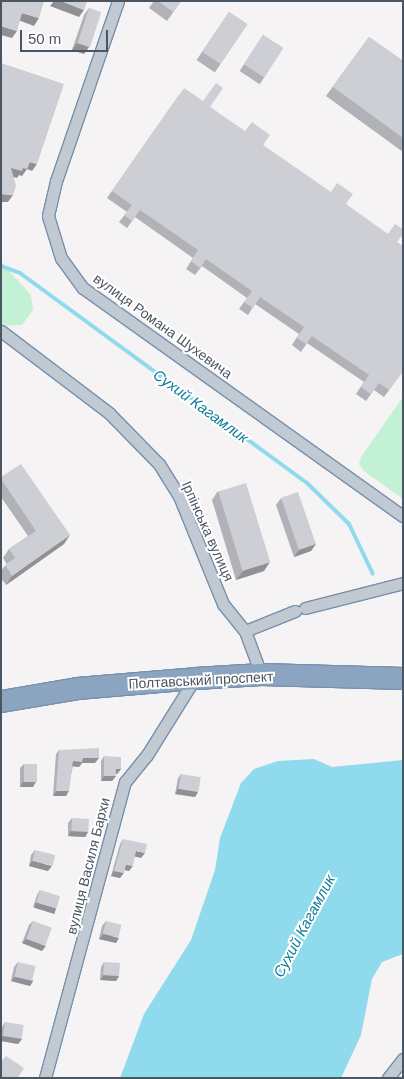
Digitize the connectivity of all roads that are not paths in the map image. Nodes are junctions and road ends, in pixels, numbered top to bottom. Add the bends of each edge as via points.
1 (118, 1) edge
2 (1, 331) edge
3 (403, 516) edge
4 (403, 583) edge
5 (245, 631) junction
6 (262, 674) junction
7 (195, 678) junction
8 (403, 678) edge
9 (1, 701) edge
10 (403, 1059) edge
11 (395, 1075) edge
12 (45, 1078) edge

1 - 3 street, вулиця Романа Шухевича via 56,181 48,216 61,258 83,288
2 - 5 street, Ірпінська вулиця via 109,413 159,464 179,496 223,604
4 - 5 street via 300,610
5 - 6 street, Ірпінська вулиця
6 - 7 highway, Полтавський проспект
6 - 8 highway, Полтавський проспект
7 - 9 highway, Полтавський проспект via 77,688
7 - 12 street, вулиця Василя Бархи via 147,755 125,782
10 - 11 street

